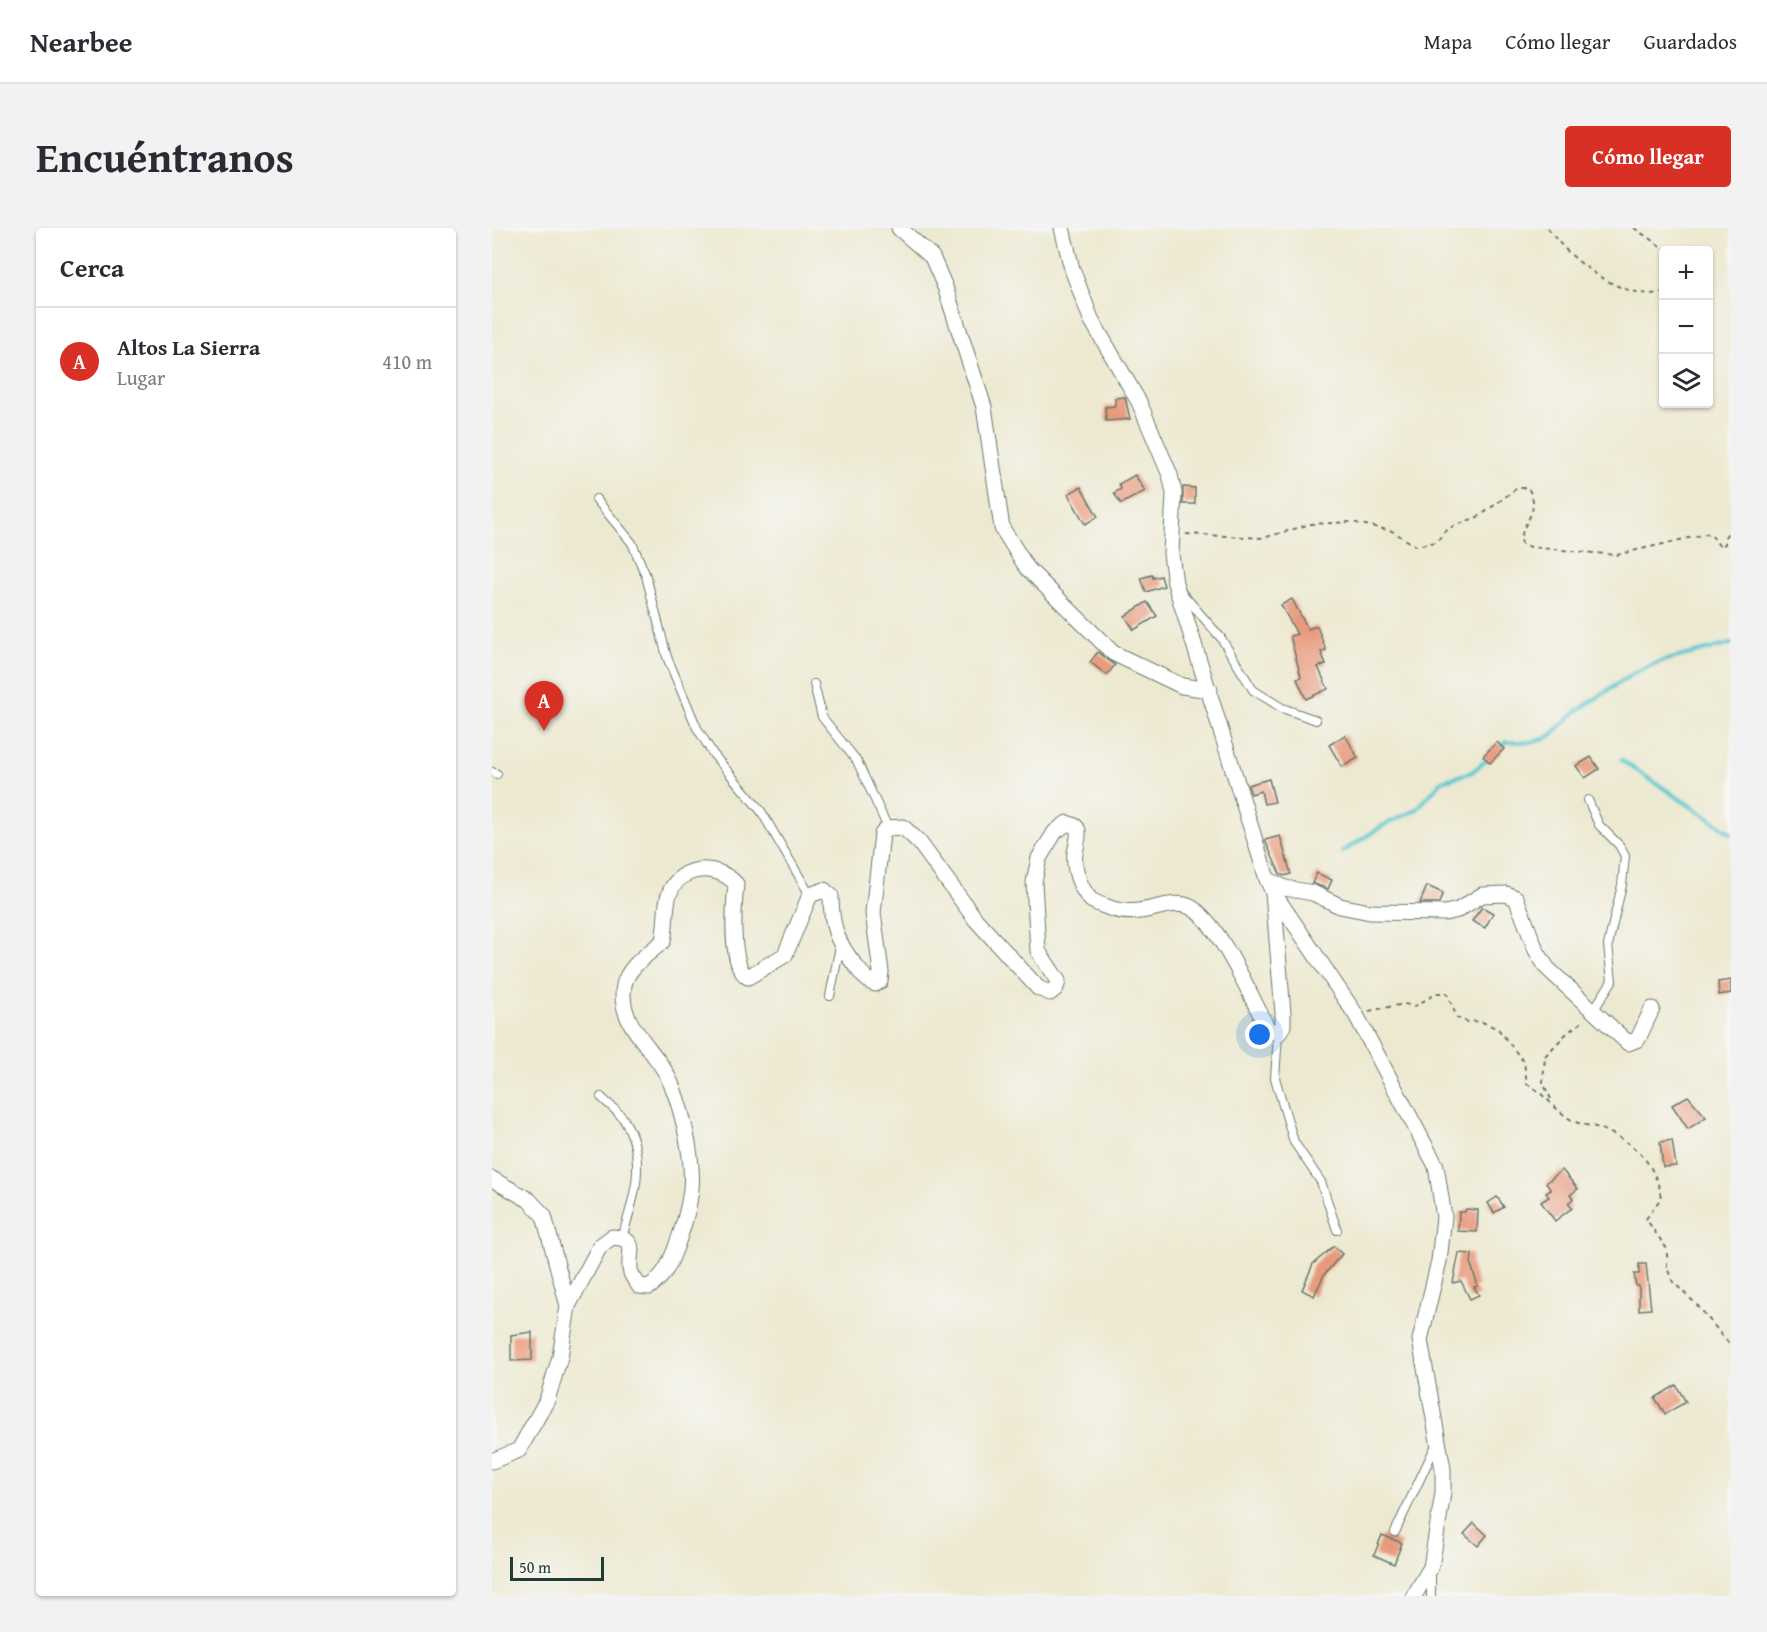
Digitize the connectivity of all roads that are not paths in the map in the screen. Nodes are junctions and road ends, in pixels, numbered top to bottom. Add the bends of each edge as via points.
1 (899, 228) edge
2 (1062, 228) edge
3 (596, 499) dead end
4 (1176, 586) junction
5 (814, 684) dead end
6 (1210, 690) junction
7 (1316, 720) dead end
8 (1588, 800) dead end
9 (888, 828) junction
10 (1270, 885) junction
11 (810, 895) junction
12 (840, 946) junction
13 (830, 996) dead end
14 (1652, 1009) dead end
15 (1593, 1011) junction
16 (1278, 1034) junction
17 (601, 1097) dead end
18 (492, 1179) edge
19 (1337, 1230) dead end
20 (622, 1237) junction
21 (568, 1306) junction
22 (1438, 1441) junction
23 (492, 1461) edge
24 (1395, 1532) dead end
25 (1431, 1567) junction
26 (1414, 1596) edge
27 (1431, 1596) edge

1 - 6 street via 932,257 945,287 984,407 1002,528 1027,568 1113,653 1182,686
2 - 4 street via 1091,319 1139,402 1170,475 1174,493 1171,536
3 - 11 lane via 632,543 646,576 667,657 697,728 713,754 761,811
4 - 6 street
4 - 7 lane via 1221,638 1253,690 1282,708
5 - 9 lane via 822,717 857,761
6 - 10 street
8 - 15 lane via 1599,825 1619,844 1625,856 1608,945 1612,981
9 - 12 street via 882,834 873,913 880,981 870,982
9 - 16 street via 903,827 919,842 976,920 1038,988 1050,993 1058,981 1038,951 1034,882 1039,858 1055,832 1067,823 1076,826 1074,857 1079,881 1092,901 1138,913 1188,906 1200,914 1220,938 1267,1028
10 - 15 street via 1313,893 1340,906 1370,912 1445,913 1482,895 1506,894 1516,898 1547,969
10 - 16 street via 1283,1014
10 - 22 street via 1356,1015 1436,1166 1443,1228 1420,1346
11 - 12 street via 824,890 831,896 833,926
11 - 20 street via 785,955 748,977 737,966 733,916 736,884 714,869 687,873 675,883 668,898 663,941 631,970 624,982 624,1013 665,1073 676,1098 692,1187 687,1218 667,1272 649,1287 639,1286 630,1272 632,1252 629,1242
12 - 13 lane
14 - 15 street via 1638,1039 1632,1043
16 - 19 lane via 1275,1078 1293,1142 1322,1182
17 - 20 lane via 624,1120 635,1149 637,1190
18 - 21 street via 530,1200 544,1215
20 - 21 street via 612,1237 600,1246
21 - 23 street via 560,1356 547,1400 519,1450
22 - 24 lane
22 - 25 street via 1443,1493
25 - 26 street
25 - 27 lane

